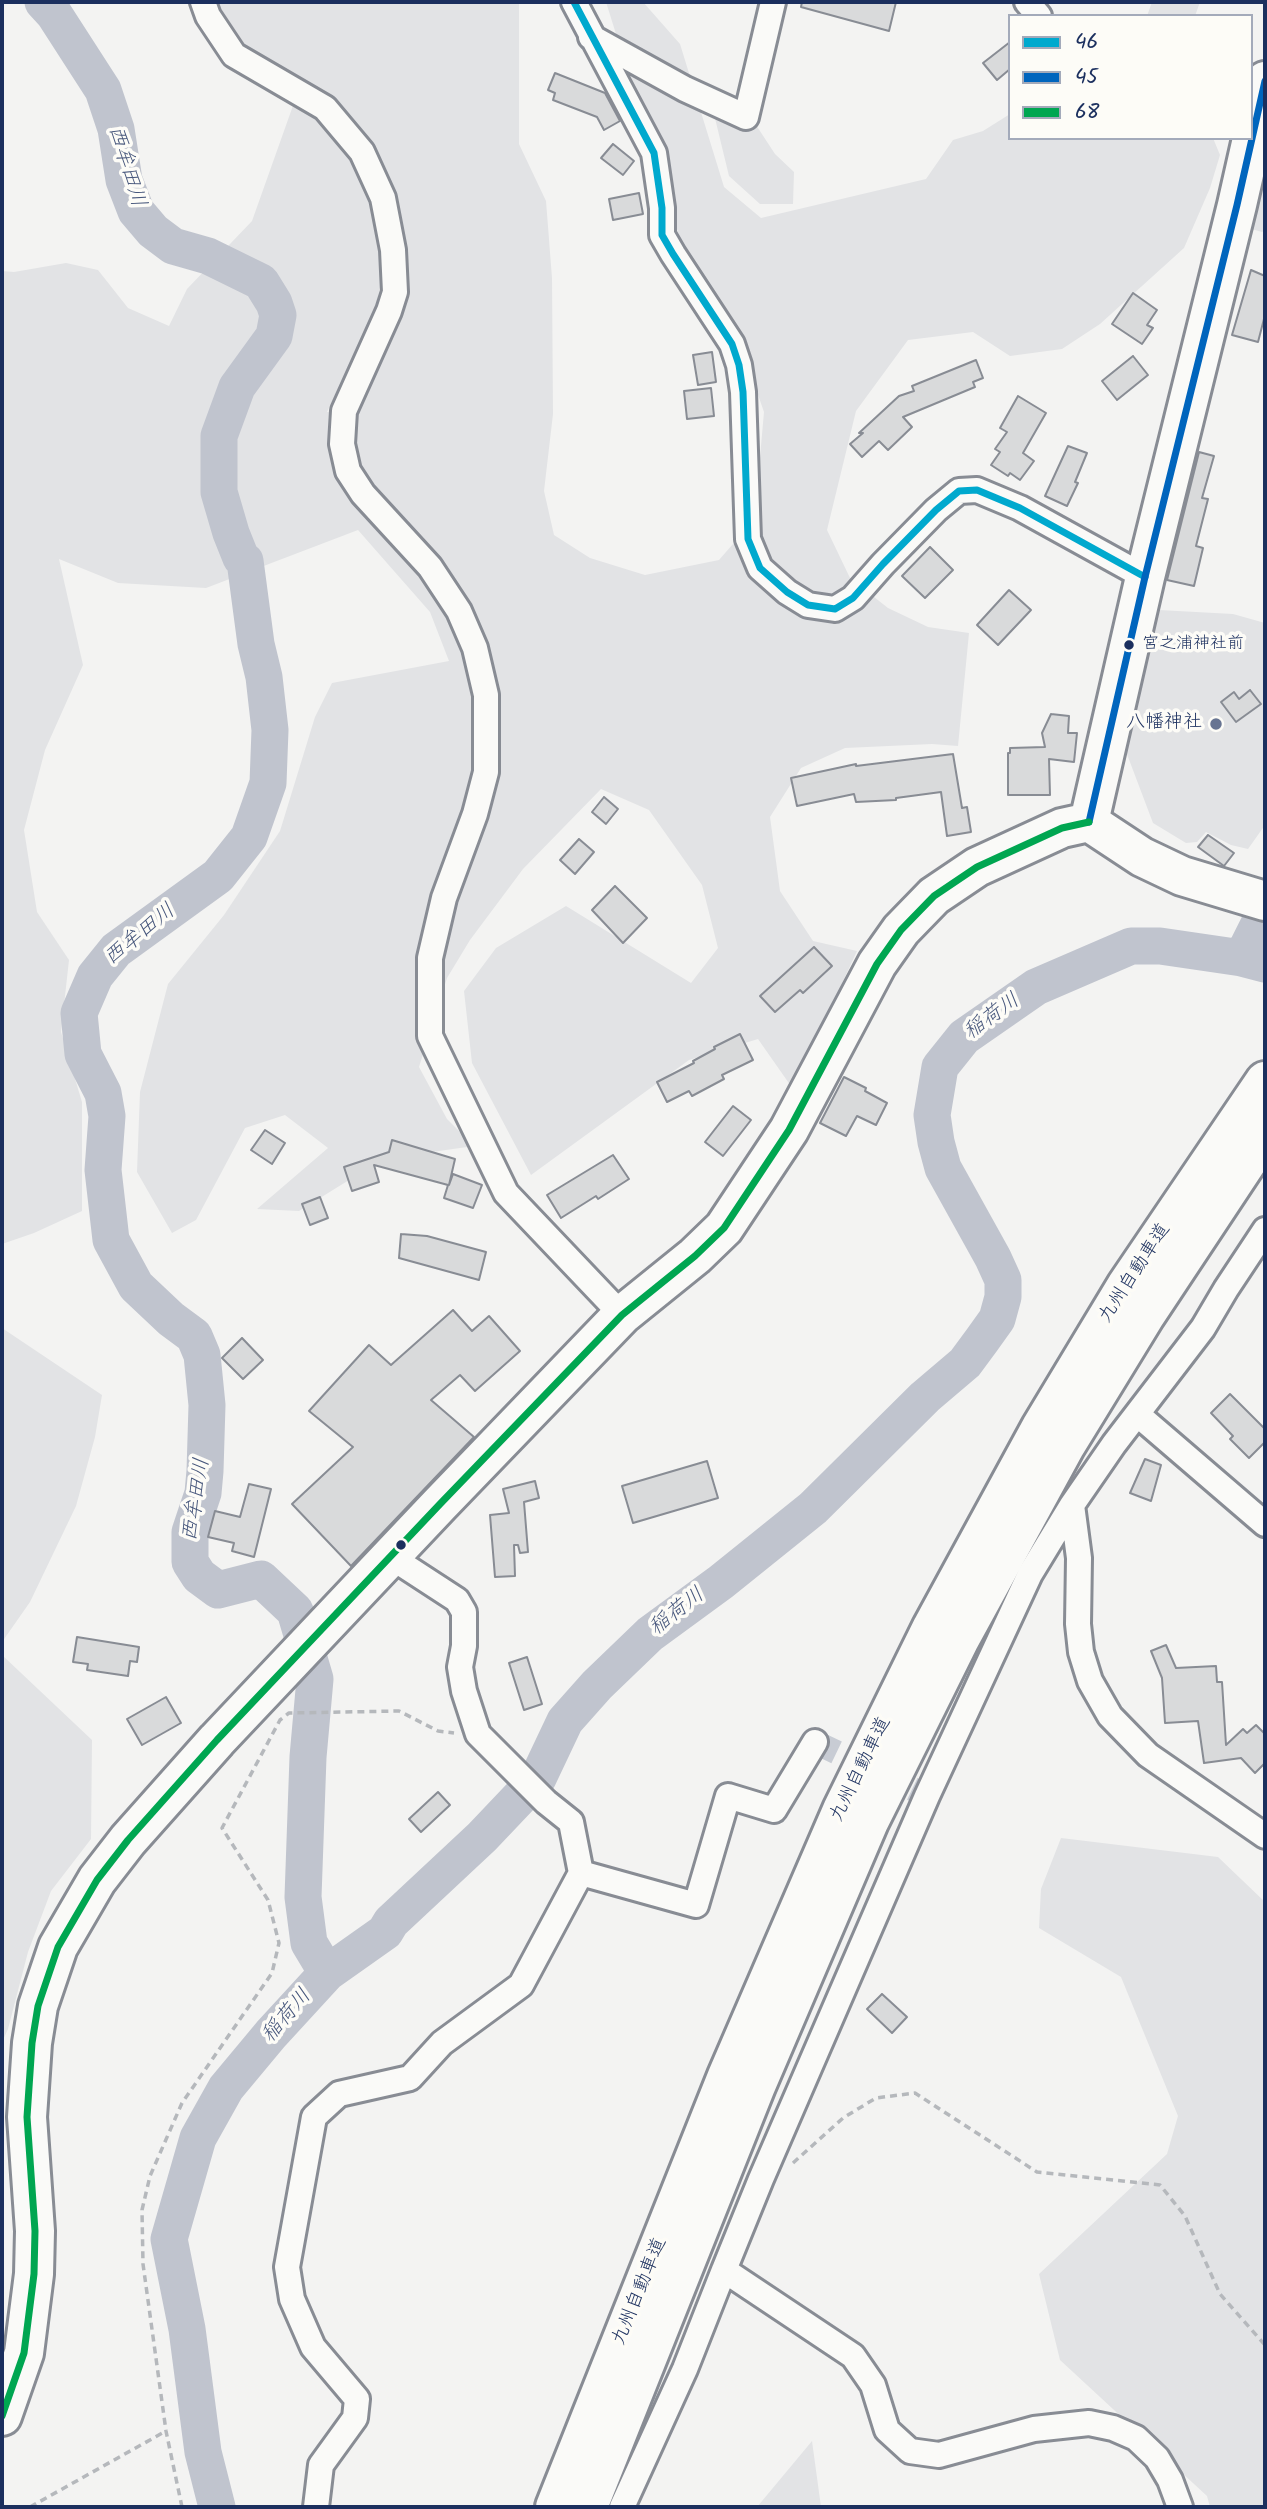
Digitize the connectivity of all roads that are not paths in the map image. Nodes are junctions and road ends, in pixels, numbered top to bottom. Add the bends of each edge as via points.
1 (203, 2) edge
2 (574, 2) edge
3 (773, 2) edge
4 (591, 37) junction
5 (1265, 82) edge
6 (1253, 135) edge
7 (1252, 140) edge
8 (1145, 577) junction
9 (1089, 822) junction
10 (1265, 901) edge
11 (1265, 1081) edge
12 (1265, 1135) edge
13 (1265, 1169) edge
14 (1265, 1230) edge
15 (622, 1315) junction
16 (1146, 1316) junction
17 (1137, 1414) junction
18 (1072, 1505) junction
19 (1265, 1524) edge
20 (391, 1557) junction
21 (815, 1742) dead end
22 (1265, 1836) edge
23 (581, 1873) junction
24 (724, 2270) junction
25 (2, 2414) edge
26 (316, 2507) edge
27 (555, 2507) edge
28 (588, 2507) edge
29 (622, 2507) edge
30 (1180, 2507) edge

1 - 15 street via 234,55 325,108 362,152 383,198 395,292 344,411 342,444 348,471 363,494 430,567 459,611 475,648 486,695 486,772 444,898 430,958 430,1036 506,1193
2 - 4 street
3 - 4 street via 746,117
4 - 8 street via 654,153 662,235 732,344 739,365 748,539 760,568 808,605 835,609 853,598 936,510 959,491 977,490 1020,508
5 - 6 main road
7 - 8 main road
8 - 9 main road
9 - 10 main road via 1142,857 1182,876
9 - 15 main road via 1062,828 976,867 934,896 901,930 877,964 789,1130 745,1199 695,1256
11 - 27 main road, 九州自動車道 via 1119,1298 1041,1427 932,1627 842,1810 744,2038
12 - 16 main road, 九州自動車道
13 - 16 main road
14 - 17 street via 1203,1328
15 - 20 main road
16 - 28 main road, 九州自動車道 via 1066,1446 959,1641 869,1822 756,2087
17 - 18 street
17 - 19 street
18 - 22 street via 1079,1558 1081,1652 1090,1681 1110,1716 1149,1755
18 - 24 street via 1030,1574 1000,1637
20 - 23 street via 457,1600 464,1612 460,1667 464,1691 485,1742 571,1822
20 - 25 main road via 128,1840 90,1890 58,1947 38,2006 29,2080 35,2231 29,2313 24,2353
21 - 23 street via 774,1810 728,1796 696,1905
23 - 26 street via 521,1985 443,2043 410,2078 339,2094 314,2117 287,2267 292,2299 313,2347 357,2399 355,2418 321,2465
24 - 29 street via 685,2370
24 - 30 street via 853,2356 873,2385 887,2430 910,2451 939,2455 1034,2429 1089,2423 1136,2438 1157,2458

